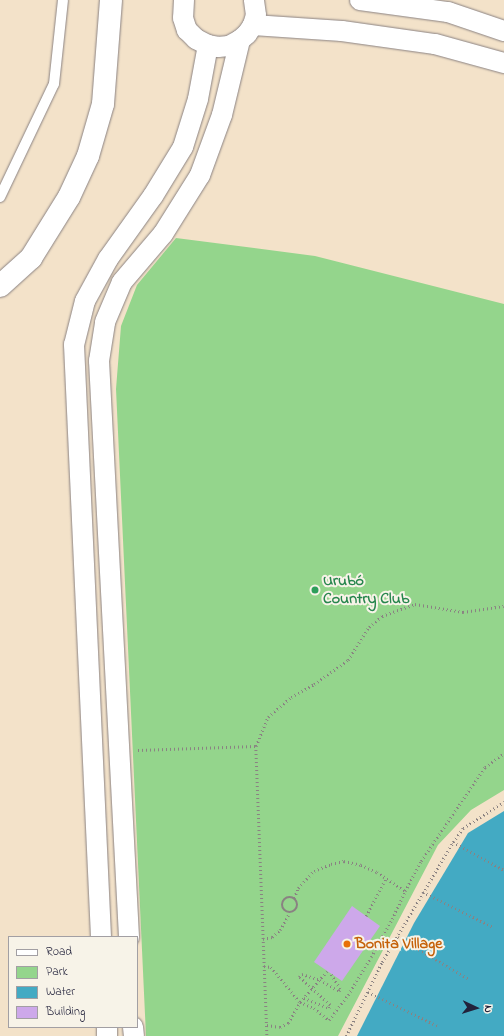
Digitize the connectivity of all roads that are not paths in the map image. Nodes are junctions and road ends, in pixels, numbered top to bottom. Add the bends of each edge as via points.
1 (64, 0) edge
2 (111, 0) edge
3 (184, 0) edge
4 (254, 0) edge
5 (360, 0) edge
6 (253, 25) junction
7 (504, 31) edge
8 (240, 40) junction
9 (208, 45) junction
10 (504, 63) edge
11 (0, 197) edge
12 (0, 286) edge
13 (81, 314) junction
14 (104, 322) junction
15 (101, 936) edge
16 (129, 936) edge

1 - 11 lane via 54,84
2 - 12 main road via 103,104 88,156 69,197 30,258
3 - 9 street via 183,18 188,30 196,39
4 - 6 street via 256,15
5 - 7 street via 448,12
6 - 8 street
6 - 10 street via 342,31 427,43
8 - 9 street via 229,46
8 - 14 street via 222,115 200,175 163,234 122,282
9 - 13 street via 198,99 183,147 153,196 108,259 85,301
13 - 14 street
13 - 15 street via 74,345
14 - 16 street via 99,361

